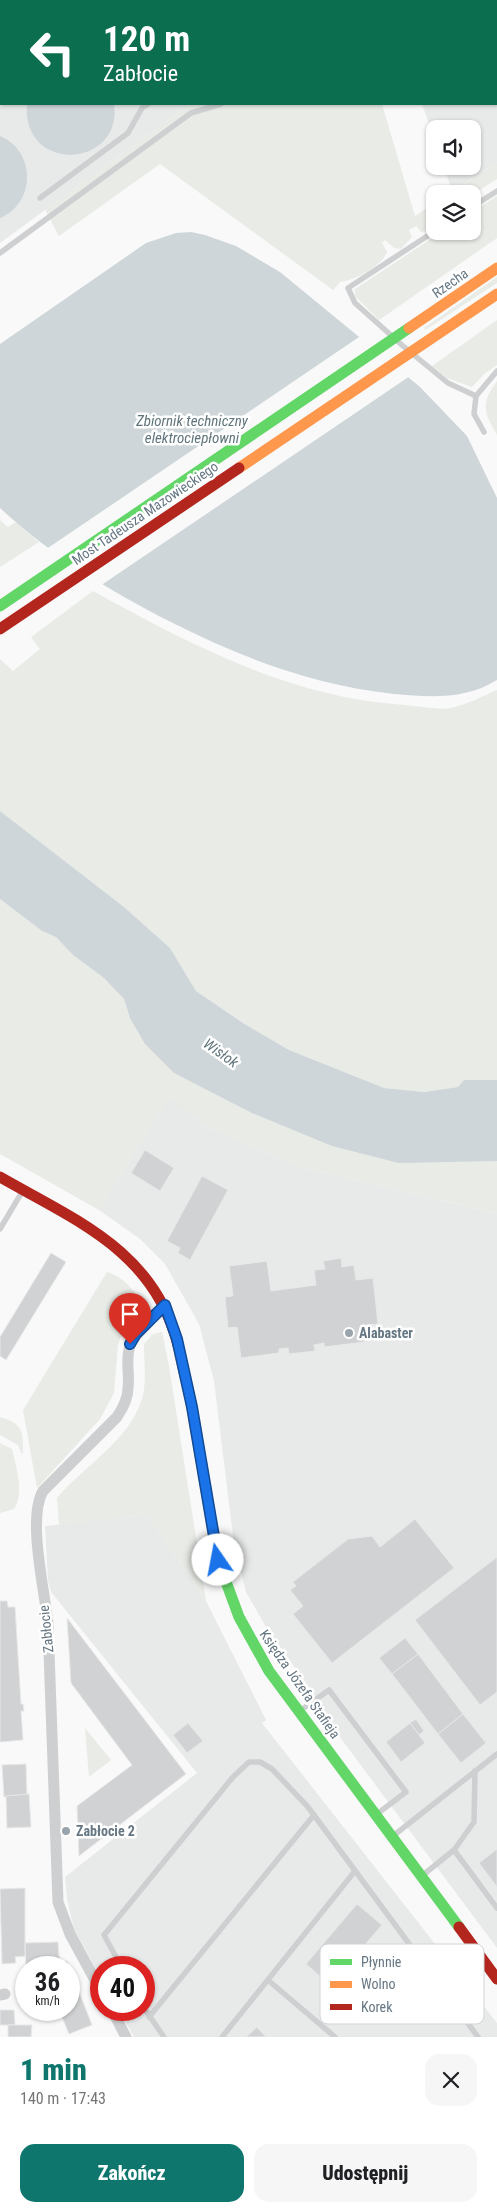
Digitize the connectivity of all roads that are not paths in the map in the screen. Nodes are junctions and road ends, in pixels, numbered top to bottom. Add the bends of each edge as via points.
1 (143, 105) edge
2 (219, 105) edge
3 (497, 191) edge
4 (40, 198) dead end
5 (481, 201) edge
6 (426, 237) edge
7 (0, 253) edge
8 (497, 268) edge
9 (497, 294) edge
10 (420, 322) joint
11 (497, 371) edge
12 (476, 396) junction
13 (484, 432) dead end
14 (0, 606) edge
15 (0, 629) edge
16 (0, 1177) edge
17 (23, 1190) junction
18 (0, 1229) edge
19 (165, 1305) junction
20 (299, 1711) junction
21 (497, 1754) edge
22 (475, 1771) junction
23 (314, 1815) junction
24 (376, 1815) junction
25 (392, 1837) junction
26 (454, 1850) junction
27 (355, 1871) junction
28 (421, 1876) junction
29 (497, 1908) edge
30 (409, 1944) edge
31 (472, 1944) edge
32 (115, 1956) edge
33 (484, 1961) edge
34 (90, 1971) edge
35 (497, 1978) edge
36 (269, 1981) junction
37 (155, 2010) edge
38 (118, 2021) edge
39 (152, 2021) edge
40 (468, 2024) edge
41 (126, 2037) edge
42 (164, 2037) edge
43 (222, 2037) edge
44 (335, 2037) edge
45 (478, 2037) edge

1 - 4 lane via 128,133
2 - 7 lane via 191,113
3 - 5 lane
6 - 12 lane via 348,288 355,303 403,346 448,383
8 - 10 main road, Rzecha
9 - 15 main road, Most Tadeusza Mazowieckiego
10 - 14 main road, Most Tadeusza Mazowieckiego
11 - 12 lane
12 - 13 lane via 474,414
16 - 17 main road, Księdza Józefa Stafieja
17 - 18 lane
17 - 19 main road, Księdza Józefa Stafieja via 88,1228 123,1254 146,1276
19 - 20 main road, Księdza Józefa Stafieja via 177,1339 192,1407 212,1533 226,1588 252,1644
19 - 34 street, Zabłocie via 130,1344 128,1389 117,1417 38,1500 40,1583 48,1624 58,1902 70,1934
20 - 24 main road, Księdza Józefa Stafieja
20 - 24 lane via 329,1690 406,1792
21 - 22 lane
22 - 25 lane
22 - 26 lane via 474,1822
23 - 27 lane
23 - 32 lane via 272,1769 260,1762 248,1762 104,1935
23 - 37 lane
24 - 25 main road, Księdza Józefa Stafieja
25 - 28 main road, Księdza Józefa Stafieja
26 - 28 lane
26 - 29 lane
27 - 30 lane
27 - 36 lane
28 - 31 main road, Księdza Józefa Stafieja
33 - 35 main road, Księdza Józefa Stafieja
36 - 43 lane
36 - 44 lane
38 - 41 street
39 - 42 lane
40 - 45 lane

